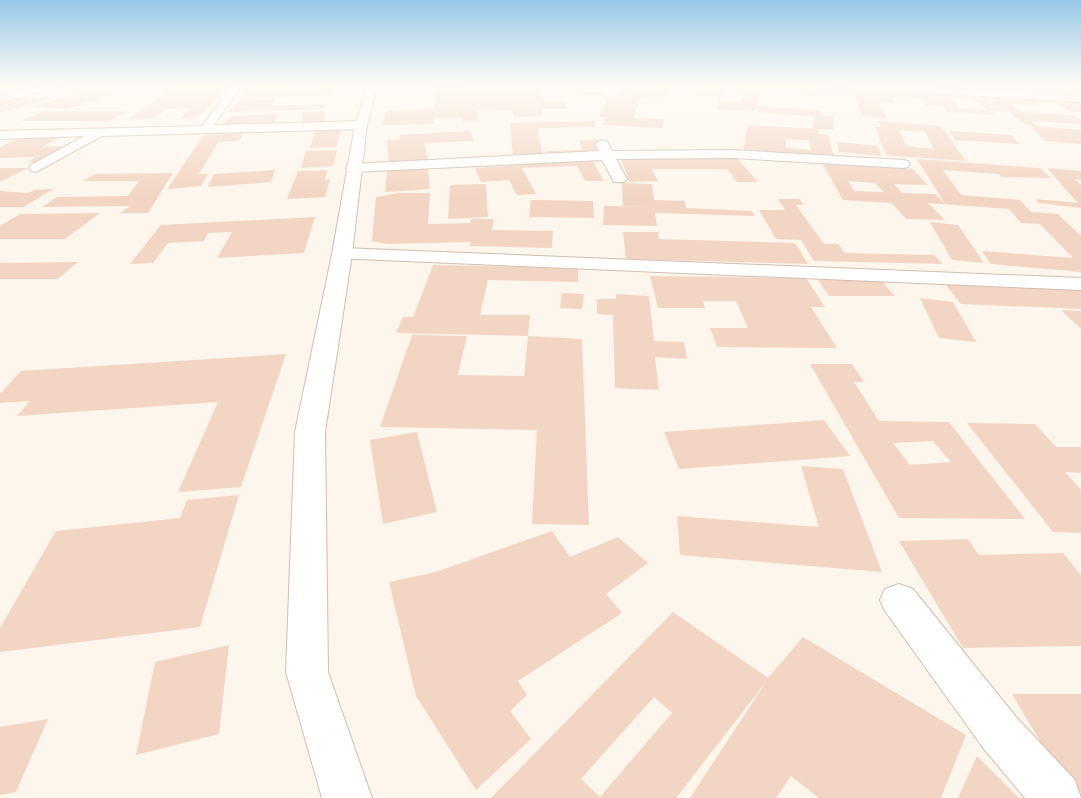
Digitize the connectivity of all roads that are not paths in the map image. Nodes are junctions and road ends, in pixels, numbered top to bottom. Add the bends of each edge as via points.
1 (211, 121) edge
2 (362, 121) edge
3 (361, 126) junction
4 (205, 130) junction
5 (100, 133) junction
6 (0, 135) edge
7 (605, 150) junction
8 (903, 164) dead end
9 (36, 168) dead end
10 (353, 168) junction
11 (619, 179) dead end
12 (342, 254) junction
13 (1081, 284) edge
14 (899, 600) dead end
15 (347, 798) edge
16 (1056, 798) edge

1 - 4 street
2 - 3 street
3 - 4 street
3 - 10 street
4 - 5 street
5 - 6 street
5 - 9 street
7 - 8 street
7 - 10 street
7 - 11 street
10 - 12 street
12 - 13 street
12 - 15 street via 310,432 307,672
14 - 16 street via 1000,733

